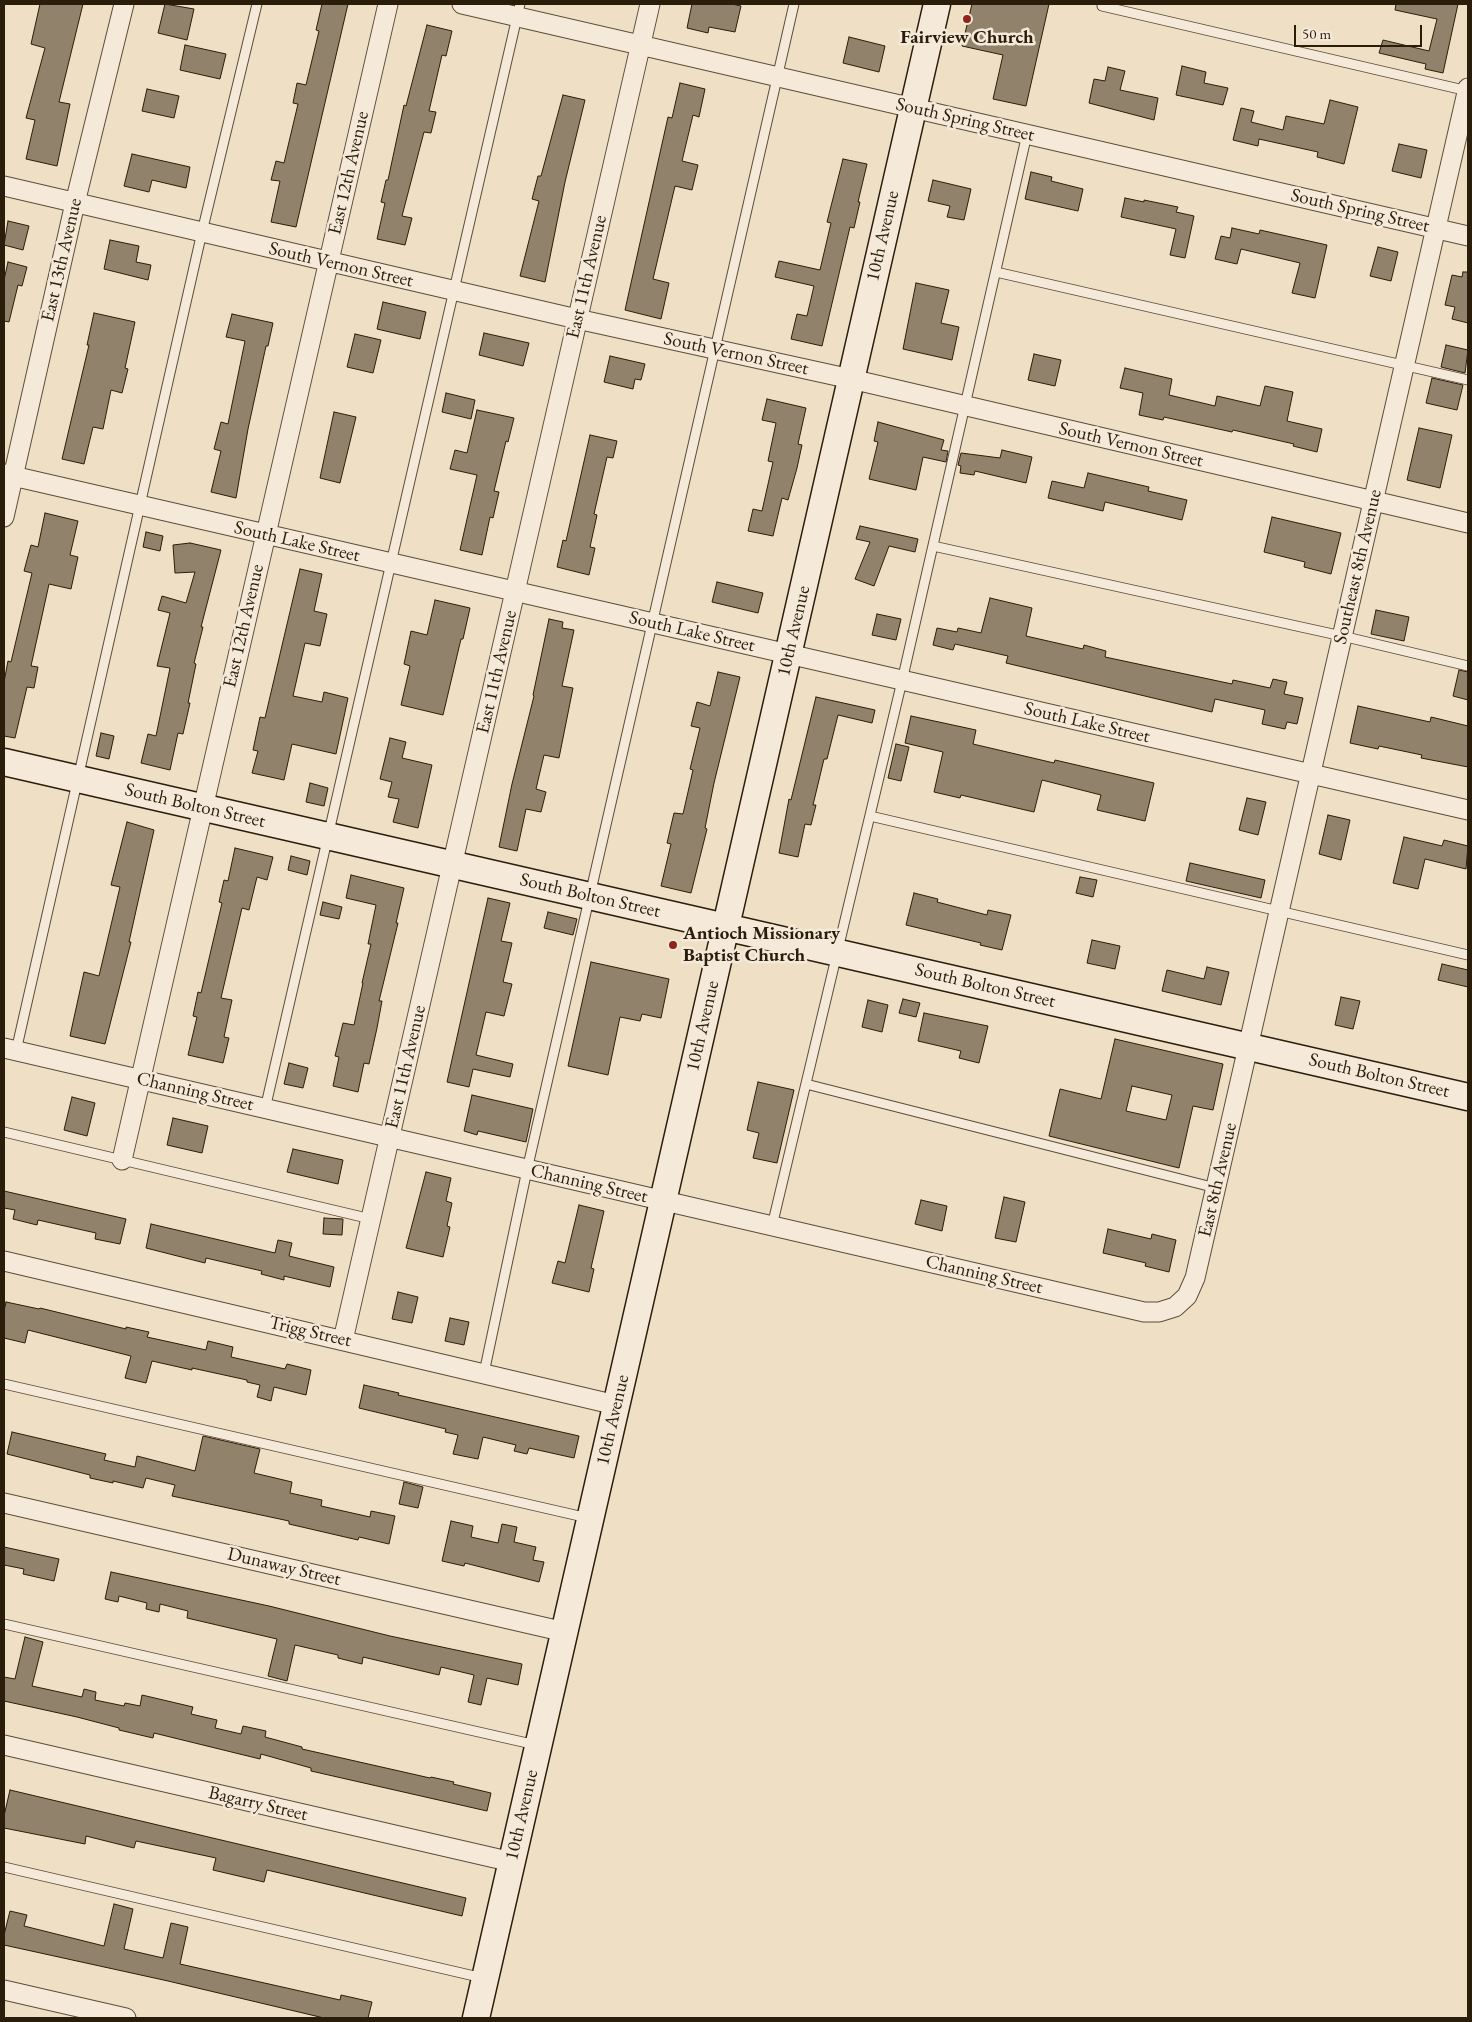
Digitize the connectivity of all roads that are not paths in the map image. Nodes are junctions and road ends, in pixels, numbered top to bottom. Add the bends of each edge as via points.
1 (124, 4) edge
2 (257, 4) edge
3 (388, 4) edge
4 (462, 4) edge
5 (650, 4) edge
6 (794, 4) edge
7 (937, 4) edge
8 (1102, 6) dead end
9 (518, 10) edge
10 (640, 45) junction
11 (778, 77) junction
12 (1468, 90) edge
13 (912, 108) junction
14 (1027, 134) junction
15 (4, 186) edge
16 (75, 203) junction
17 (1436, 229) junction
18 (202, 232) junction
19 (1468, 236) edge
20 (328, 262) junction
21 (996, 272) junction
22 (454, 291) junction
23 (577, 319) junction
24 (715, 350) junction
25 (1404, 365) junction
26 (851, 379) junction
27 (1468, 380) edge
28 (965, 406) junction
29 (8, 475) edge
30 (1374, 502) junction
31 (140, 506) junction
32 (4, 517) edge
33 (1468, 523) edge
34 (265, 535) junction
35 (933, 546) junction
36 (392, 564) junction
37 (516, 592) junction
38 (651, 623) junction
39 (1342, 636) junction
40 (788, 655) junction
41 (1468, 666) edge
42 (902, 681) junction
43 (4, 762) edge
44 (1310, 774) junction
45 (78, 779) junction
46 (202, 807) junction
47 (1468, 810) edge
48 (870, 816) junction
49 (329, 836) junction
50 (452, 865) junction
51 (590, 896) junction
52 (1279, 911) junction
53 (726, 927) junction
54 (838, 953) junction
55 (1468, 955) edge
56 (1248, 1047) junction
57 (10, 1049) edge
58 (141, 1080) junction
59 (806, 1084) junction
60 (1468, 1097) edge
61 (265, 1109) junction
62 (4, 1132) edge
63 (390, 1138) junction
64 (122, 1160) junction
65 (527, 1170) junction
66 (1216, 1188) junction
67 (663, 1201) junction
68 (371, 1219) junction
69 (772, 1226) junction
70 (4, 1261) edge
71 (1176, 1307) joint
72 (343, 1340) junction
73 (484, 1373) junction
74 (4, 1384) edge
75 (616, 1405) junction
76 (4, 1503) edge
77 (590, 1518) junction
78 (4, 1624) edge
79 (565, 1632) junction
80 (4, 1745) edge
81 (538, 1746) junction
82 (512, 1862) junction
83 (4, 1867) edge
84 (485, 1979) junction
85 (4, 1990) edge
86 (126, 2018) edge
87 (476, 2018) edge

1 - 16 street, East 13th Avenue
2 - 18 lane
3 - 20 street, East 12th Avenue
4 - 9 street, South Spring Street
5 - 10 street, East 11th Avenue
6 - 11 lane
7 - 13 main road, 10th Avenue
8 - 12 lane
9 - 10 street, South Spring Street
9 - 22 lane
10 - 11 street, South Spring Street
10 - 23 street, East 11th Avenue
11 - 13 street, South Spring Street
11 - 24 lane
12 - 17 street, Southeast 8th Avenue
13 - 14 street, South Spring Street
13 - 26 main road, 10th Avenue
14 - 17 street, South Spring Street
14 - 21 lane
15 - 16 street, South Vernon Street
16 - 18 street, South Vernon Street
16 - 29 street, East 13th Avenue
17 - 19 street, South Spring Street
17 - 25 street, Southeast 8th Avenue
18 - 20 street, South Vernon Street
18 - 31 lane
20 - 22 street, South Vernon Street
20 - 34 street, East 12th Avenue
21 - 25 lane
21 - 28 lane
22 - 23 street, South Vernon Street
22 - 36 lane
23 - 24 street, South Vernon Street
23 - 37 street, East 11th Avenue
24 - 26 street, South Vernon Street
24 - 38 lane
25 - 27 lane
25 - 30 street, Southeast 8th Avenue
26 - 28 street, South Vernon Street
26 - 40 main road, 10th Avenue
28 - 30 street, South Vernon Street
28 - 35 lane
29 - 31 street, South Lake Street
29 - 32 street, East 13th Avenue
30 - 33 street, South Vernon Street
30 - 39 street, Southeast 8th Avenue
31 - 34 street, South Lake Street
31 - 45 lane
34 - 36 street, South Lake Street
34 - 46 street, East 12th Avenue
35 - 39 lane
35 - 42 lane
36 - 37 street, South Lake Street
36 - 49 lane
37 - 38 street, South Lake Street
37 - 50 street, East 11th Avenue
38 - 40 street, South Lake Street
38 - 51 lane
39 - 41 lane
39 - 44 street, Southeast 8th Avenue
40 - 42 street, South Lake Street
40 - 53 main road, 10th Avenue
42 - 44 street, South Lake Street
42 - 48 lane
43 - 45 main road, South Bolton Street
44 - 47 street, South Lake Street
44 - 52 street, Southeast 8th Avenue
45 - 46 main road, South Bolton Street
45 - 57 lane
46 - 49 main road, South Bolton Street
46 - 58 street, East 12th Avenue
48 - 52 lane
48 - 54 lane
49 - 50 main road, South Bolton Street
49 - 61 lane
50 - 51 main road, South Bolton Street
50 - 63 street, East 11th Avenue
51 - 53 main road, South Bolton Street
51 - 65 lane
52 - 55 lane
52 - 56 street, Southeast 8th Avenue
53 - 54 main road, South Bolton Street
53 - 67 main road, 10th Avenue
54 - 56 main road, South Bolton Street
54 - 59 lane
56 - 60 main road, South Bolton Street
56 - 66 street, East 8th Avenue
57 - 58 street, Channing Street
58 - 61 street, Channing Street
58 - 64 street, East 12th Avenue
59 - 66 lane
59 - 69 lane
61 - 63 street, Channing Street
62 - 64 lane
63 - 65 street, Channing Street
63 - 68 street, East 11th Avenue
64 - 68 lane
65 - 67 street, Channing Street
65 - 73 lane
66 - 71 street, East 8th Avenue via 1196,1278 1187,1296
67 - 69 street, Channing Street
67 - 75 main road, 10th Avenue
68 - 72 street, East 11th Avenue
69 - 71 street, Channing Street via 1144,1312
70 - 72 street, Trigg Street
72 - 73 street, Trigg Street
73 - 75 street, Trigg Street
74 - 77 lane
75 - 77 main road, 10th Avenue
76 - 79 street, Dunaway Street
77 - 79 main road, 10th Avenue
78 - 81 lane
79 - 81 main road, 10th Avenue
80 - 82 street, Bagarry Street
81 - 82 main road, 10th Avenue
82 - 84 main road, 10th Avenue
83 - 84 lane
84 - 87 main road, 10th Avenue
85 - 86 street

